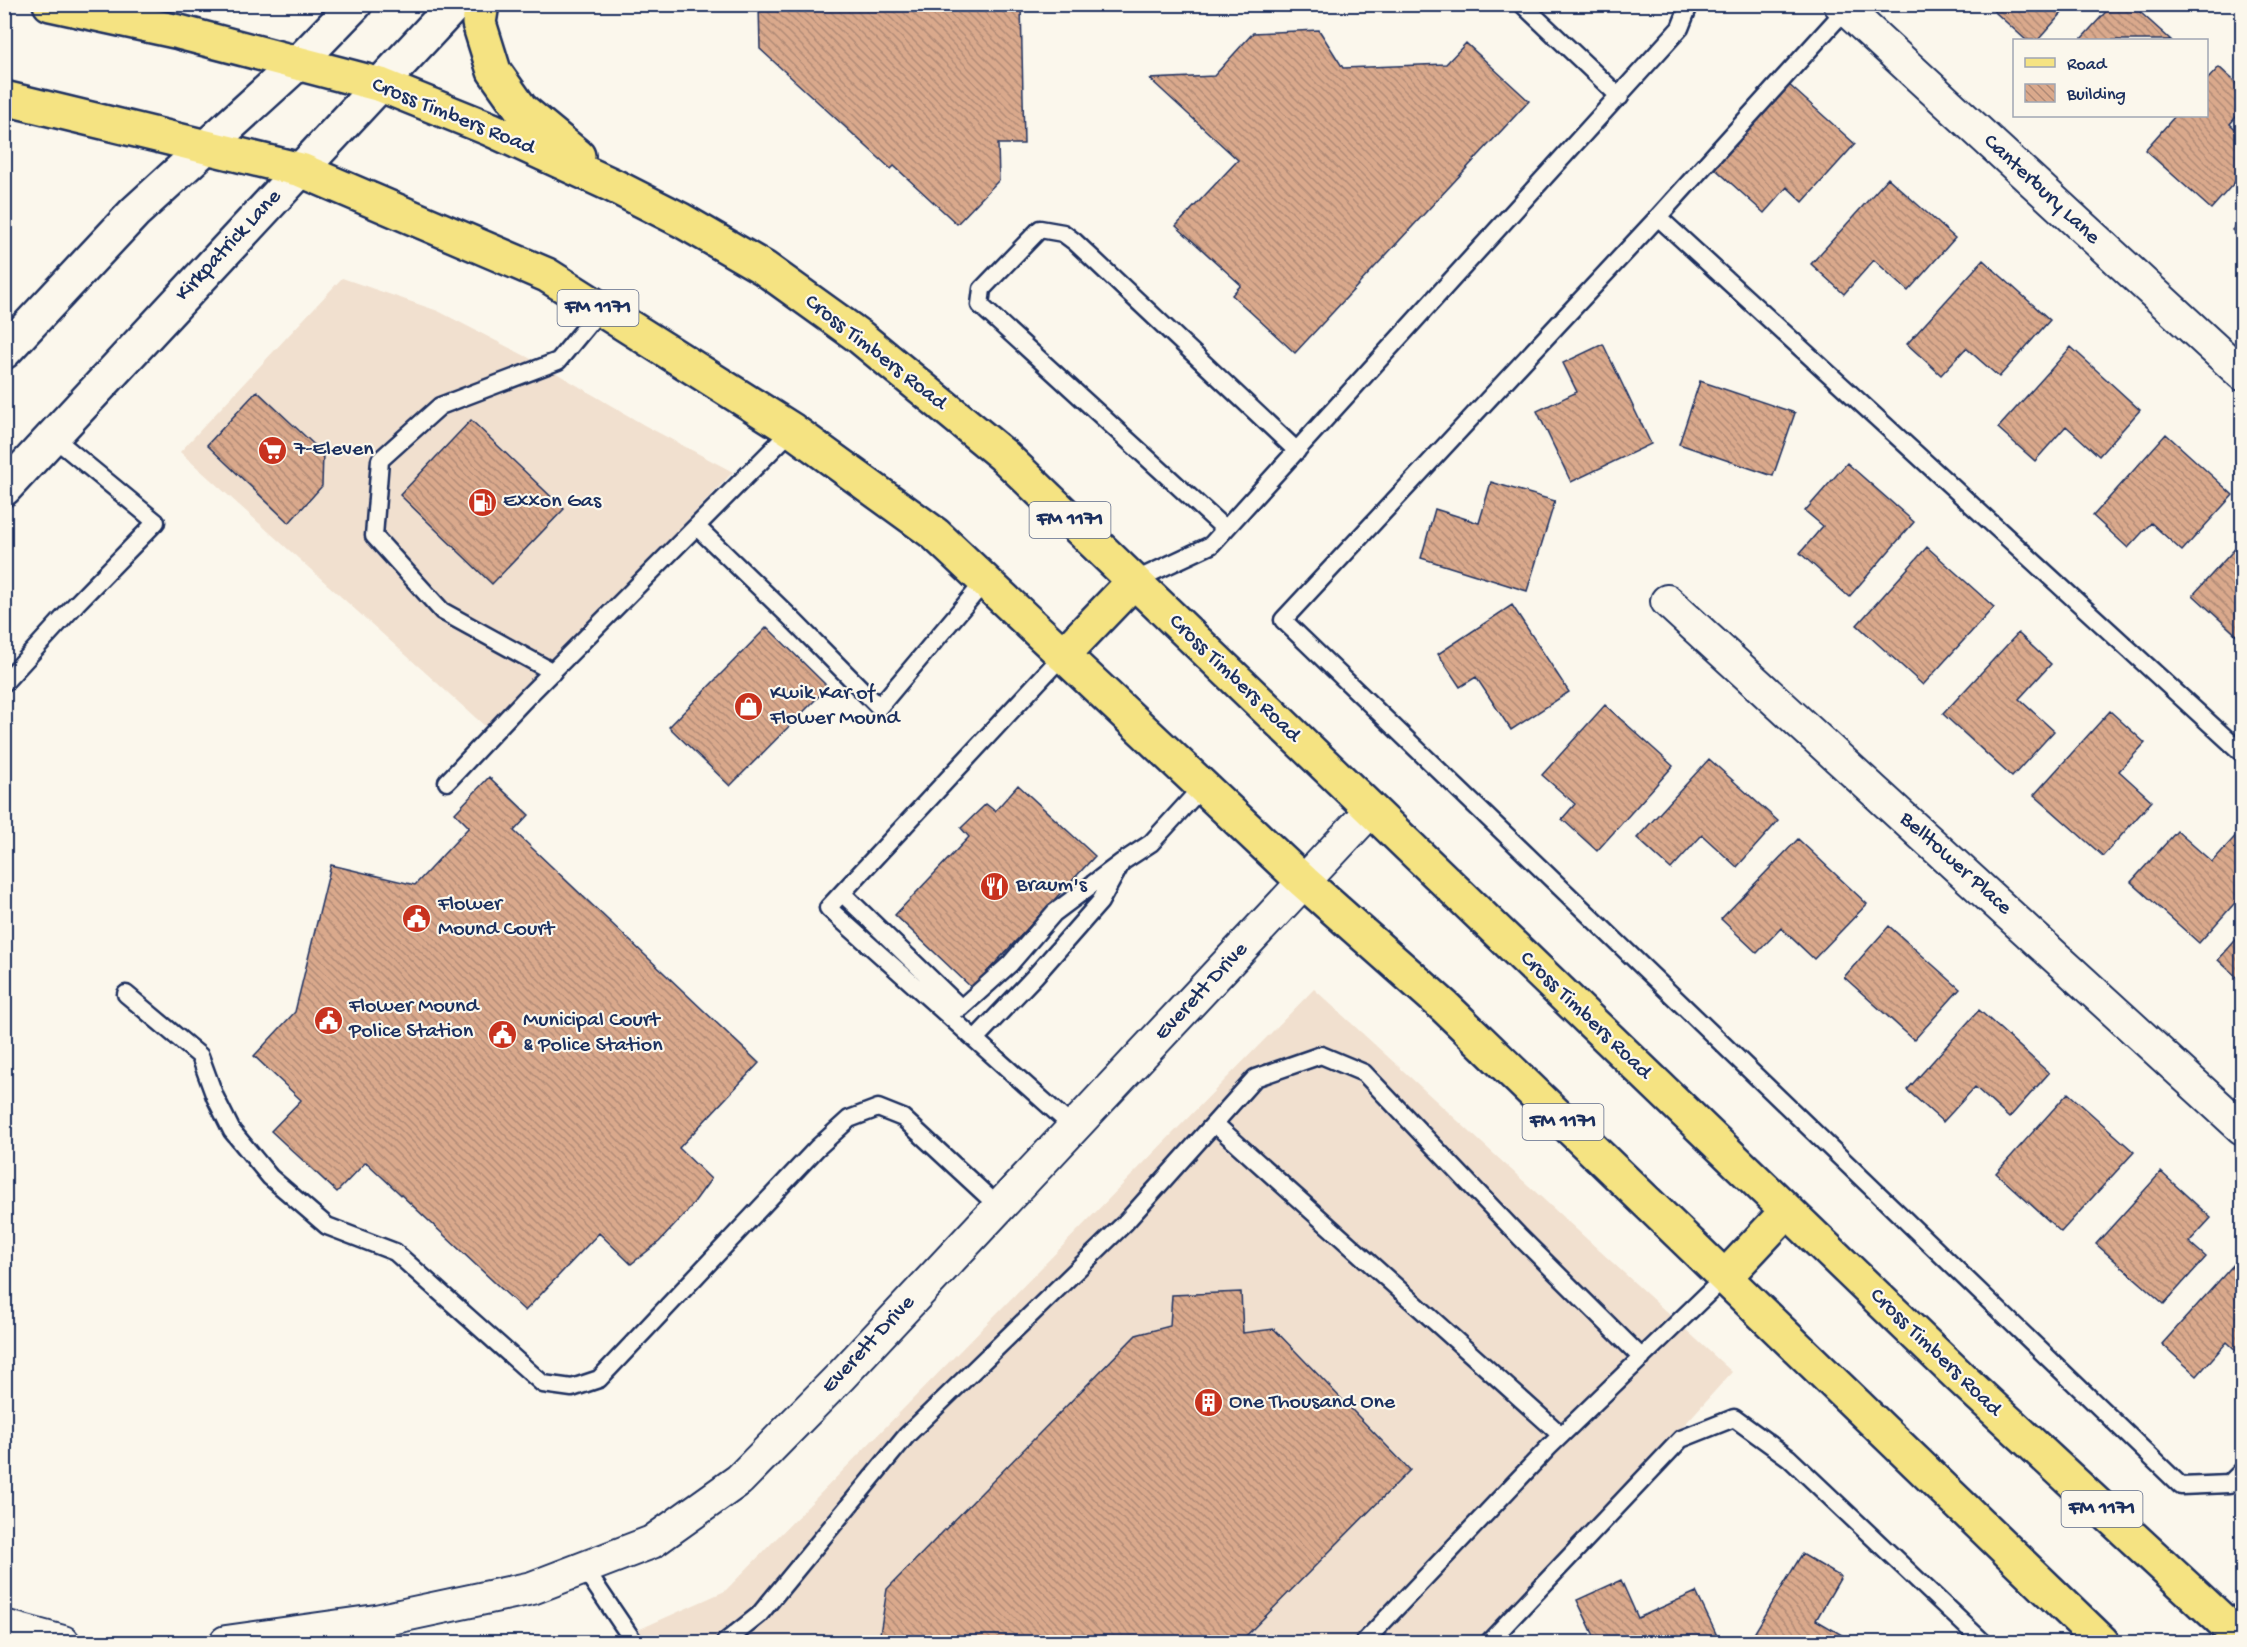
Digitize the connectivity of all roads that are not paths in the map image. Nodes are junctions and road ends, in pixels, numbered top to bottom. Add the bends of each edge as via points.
1 (50, 4) edge
2 (355, 4) edge
3 (455, 4) edge
4 (482, 4) edge
5 (1522, 4) edge
6 (1685, 4) edge
7 (1843, 7) edge
8 (298, 63) junction
9 (381, 85) junction
10 (1620, 97) junction
11 (4, 98) edge
12 (206, 147) junction
13 (301, 170) junction
14 (614, 186) junction
15 (1658, 218) junction
16 (601, 309) junction
17 (4, 352) edge
18 (2242, 374) edge
19 (792, 430) junction
20 (52, 437) junction
21 (1297, 451) junction
22 (4, 489) edge
23 (697, 527) junction
24 (1225, 529) junction
25 (985, 581) junction
26 (1134, 581) junction
27 (1667, 601) dead end
28 (1063, 655) junction
29 (553, 672) junction
30 (4, 683) edge
31 (2242, 753) edge
32 (447, 782) dead end
33 (1203, 786) junction
34 (1371, 811) junction
35 (1122, 862) junction
36 (1304, 882) junction
37 (842, 893) junction
38 (126, 994) dead end
39 (975, 1039) junction
40 (1215, 1124) junction
41 (1074, 1128) junction
42 (2242, 1128) edge
43 (999, 1208) junction
44 (1788, 1211) junction
45 (1725, 1277) junction
46 (1642, 1358) junction
47 (1561, 1435) junction
48 (2242, 1471) edge
49 (584, 1568) junction
50 (4, 1626) edge
51 (2242, 1640) edge
52 (63, 1642) edge
53 (226, 1642) edge
54 (634, 1642) edge
55 (725, 1642) edge
56 (1364, 1642) edge
57 (1489, 1642) edge
58 (1983, 1642) edge
59 (2103, 1642) edge

1 - 8 main road, Cross Timbers Road / FM 1171
2 - 8 street
3 - 9 street, Kirkpatrick Lane
4 - 14 main road via 479,23 494,71 521,109
5 - 10 lane
6 - 10 lane via 1688,8 1680,28
7 - 15 lane
7 - 18 street, Canterbury Lane
8 - 9 main road, Cross Timbers Road / FM 1171
8 - 12 street
9 - 13 street, Kirkpatrick Lane
9 - 14 main road, Cross Timbers Road / FM 1171
10 - 21 lane
11 - 12 main road, FM 1171
12 - 13 main road, FM 1171
12 - 17 street via 135,212
13 - 16 main road, FM 1171 via 547,275
13 - 20 street, Kirkpatrick Lane
14 - 26 main road, Cross Timbers Road / FM 1171 via 764,268 860,337 1004,455
15 - 31 lane
15 - 48 lane via 1283,620 2181,1486 2229,1484
16 - 19 main road, FM 1171
16 - 29 lane via 558,361 440,406 380,460 374,536 442,611
19 - 23 lane
19 - 25 main road, FM 1171 via 935,534
20 - 22 street, Kirkpatrick Lane
20 - 30 lane via 156,522
21 - 24 lane
21 - 24 lane via 1063,233 1040,229 981,289 980,305
23 - 25 lane via 879,707
23 - 29 lane
24 - 26 lane via 1211,545
25 - 28 main road, FM 1171
26 - 28 main road
26 - 34 main road, Cross Timbers Road / FM 1171
27 - 42 street, Belltower Place
28 - 33 main road, FM 1171
28 - 37 lane
29 - 32 lane
33 - 35 lane via 1152,843
33 - 36 main road, FM 1171
34 - 36 street, Everett Drive
34 - 44 main road, Cross Timbers Road / FM 1171
35 - 37 lane via 1054,913 1010,964 961,1008
35 - 39 lane via 1100,902
36 - 41 street, Everett Drive
36 - 45 main road, FM 1171 via 1445,1008
37 - 39 lane via 828,908
38 - 43 lane via 200,1056 232,1131 270,1176 327,1226 395,1252 543,1384 572,1388 599,1379 849,1119 878,1108 903,1118
39 - 41 lane
40 - 46 lane via 1255,1078 1310,1059 1322,1055 1364,1073
40 - 47 lane
40 - 55 lane via 1125,1223 907,1435 759,1615
41 - 43 street, Everett Drive
43 - 49 street, Everett Drive via 740,1480 651,1542
44 - 45 main road
44 - 51 main road, Cross Timbers Road / FM 1171
45 - 46 lane
45 - 59 main road, FM 1171
46 - 47 lane
47 - 56 lane
49 - 53 street, Everett Drive via 532,1588 376,1621
49 - 54 lane
50 - 52 street
57 - 58 lane via 1681,1439 1734,1418 1789,1458

